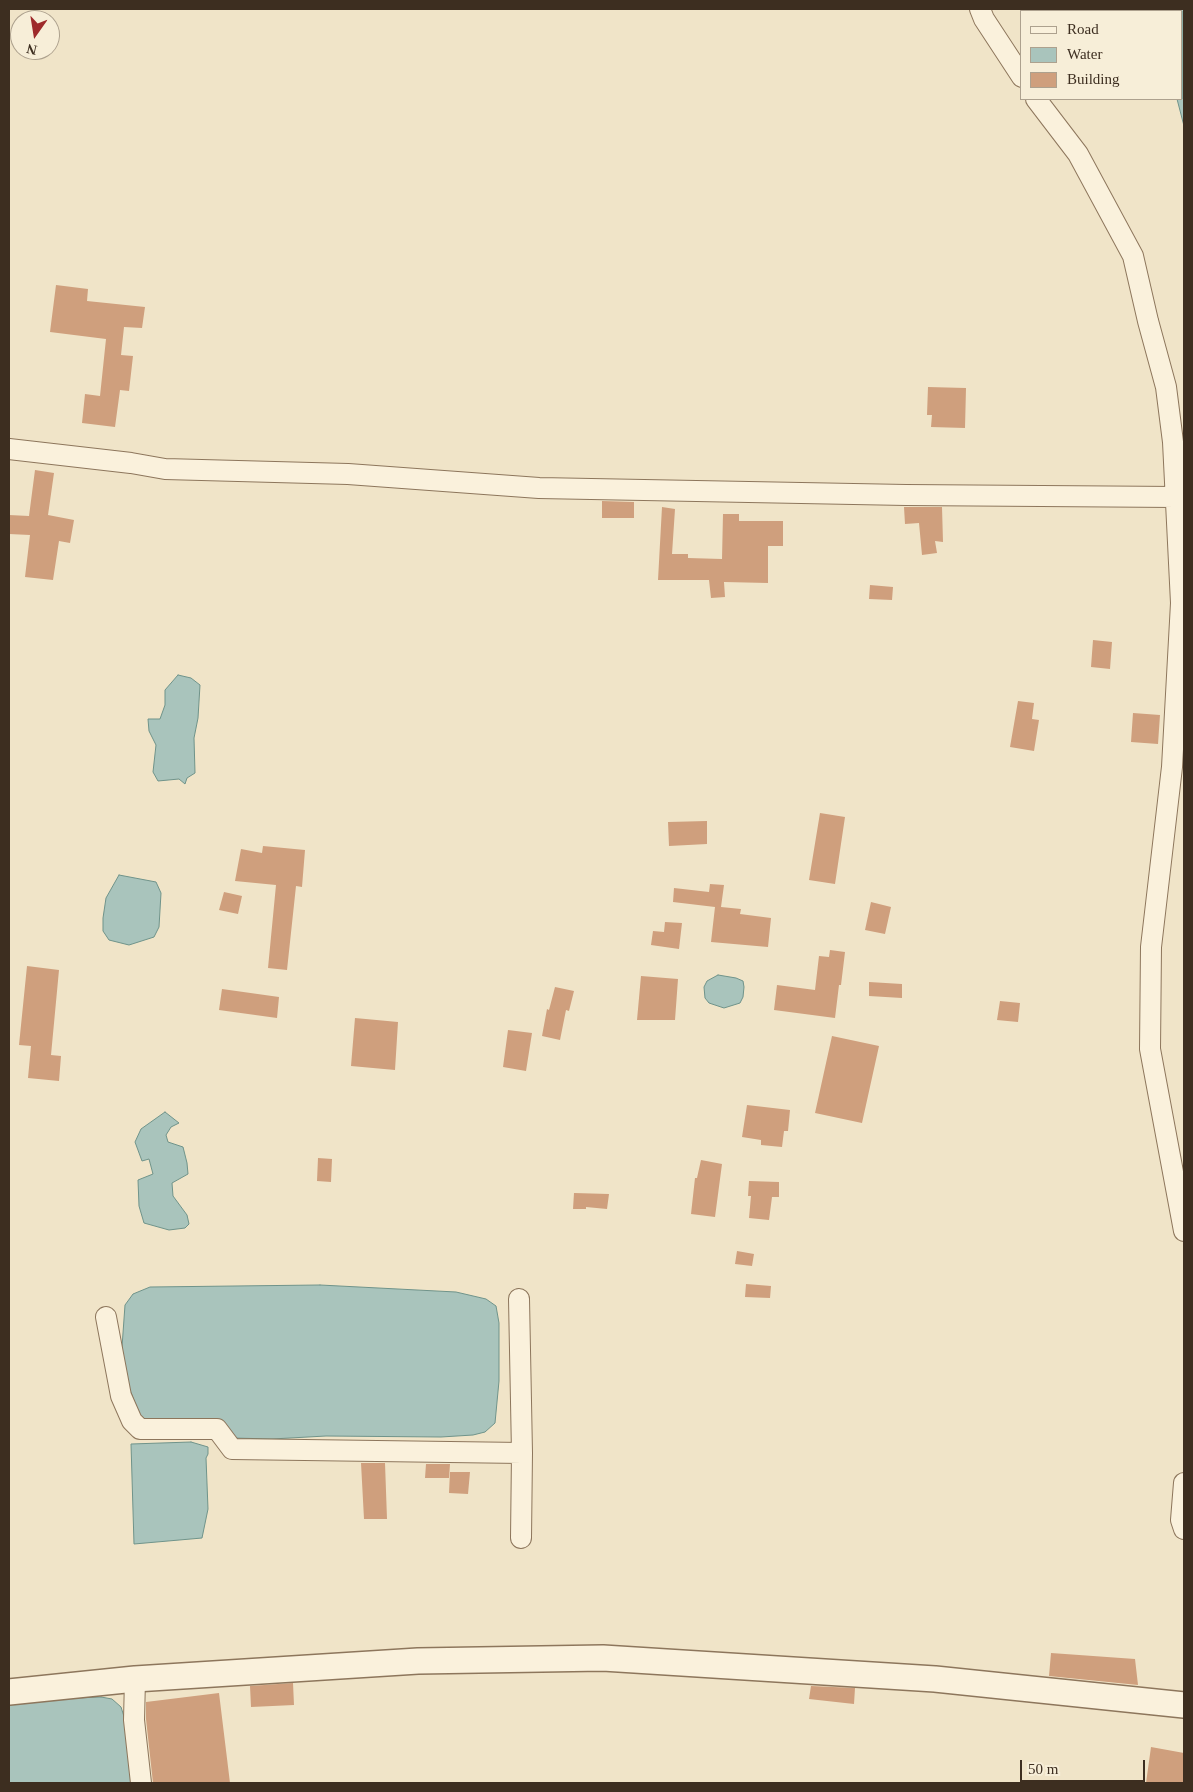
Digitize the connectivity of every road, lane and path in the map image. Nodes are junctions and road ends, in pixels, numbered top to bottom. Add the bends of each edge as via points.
1 (980, 9) edge
2 (1020, 74) edge
3 (1037, 100) edge
4 (9, 449) edge
5 (1176, 497) junction
6 (1184, 1231) edge
7 (520, 1299) dead end
8 (106, 1317) dead end
9 (522, 1452) junction
10 (1184, 1483) edge
11 (1184, 1529) edge
12 (521, 1538) dead end
13 (135, 1679) junction
14 (9, 1692) edge
15 (1182, 1703) edge
16 (141, 1783) edge

1 - 2 street
3 - 5 street via 1078,154 1132,256 1166,387
4 - 5 street via 165,469 348,474 539,488
5 - 6 street via 1181,603 1172,767 1151,947 1150,1049
7 - 9 street
8 - 9 street via 121,1396 132,1422 140,1429 217,1430 232,1449
9 - 12 street
10 - 11 street via 1181,1520
13 - 14 street
13 - 15 street via 418,1661 603,1658 935,1679
13 - 16 street via 134,1720

